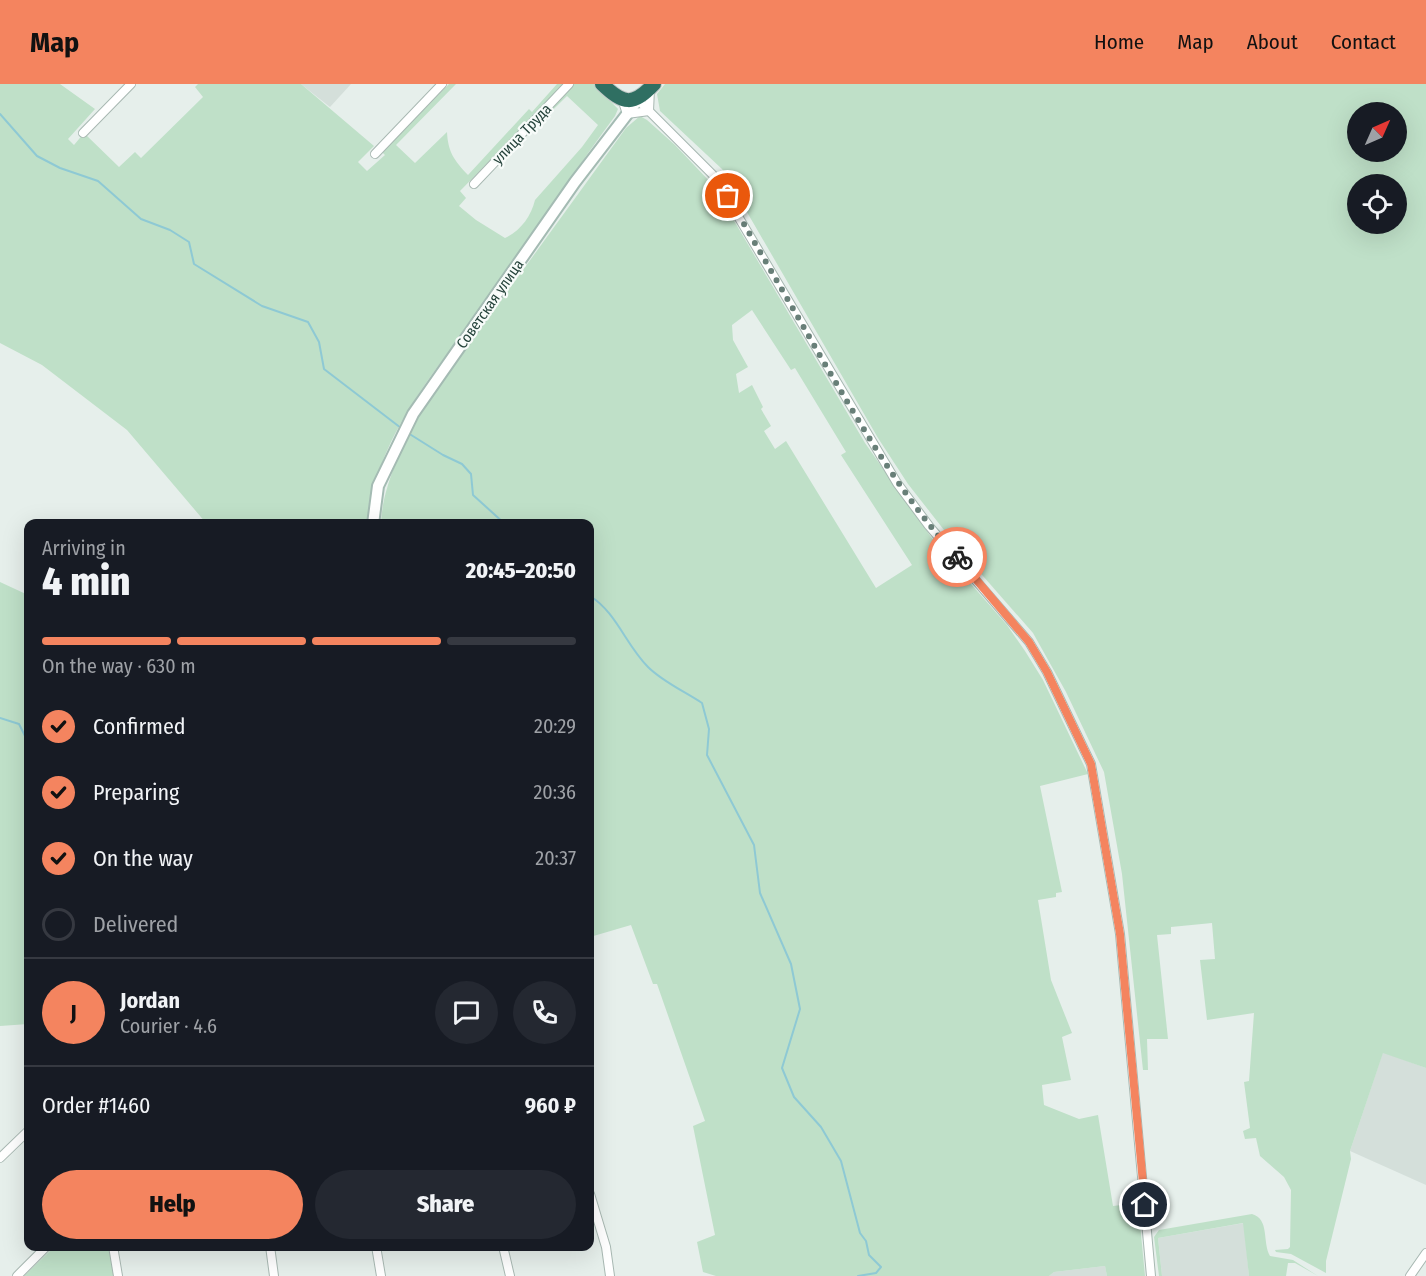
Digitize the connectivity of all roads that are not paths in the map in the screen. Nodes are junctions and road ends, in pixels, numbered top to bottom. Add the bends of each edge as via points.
1 (131, 84) edge
2 (442, 84) edge
3 (569, 84) edge
4 (602, 84) edge
5 (652, 86) edge
6 (622, 99) junction
7 (638, 100) junction
8 (649, 111) junction
9 (627, 114) junction
10 (83, 133) dead end
11 (375, 154) dead end
12 (474, 184) dead end
13 (374, 519) edge
14 (24, 1135) edge
15 (0, 1158) edge
16 (594, 1207) edge
17 (43, 1251) edge
18 (114, 1251) edge
19 (271, 1251) edge
20 (377, 1251) edge
21 (504, 1251) edge
22 (1426, 1253) edge
23 (16, 1276) edge
24 (118, 1276) edge
25 (274, 1276) edge
26 (381, 1276) edge
27 (510, 1276) edge
28 (610, 1276) edge
29 (1151, 1276) edge
30 (1410, 1276) edge

1 - 10 street
2 - 11 street
3 - 12 street, улица Труда
4 - 6 highway
5 - 7 highway
5 - 8 street
6 - 7 highway
6 - 9 street
7 - 8 street
7 - 9 street, Советская улица
8 - 9 street
8 - 29 street via 714,176 728,196 897,483 1029,642 1089,757 1120,934
9 - 13 street, Советская улица via 413,414 378,486
14 - 15 street
16 - 28 street
17 - 23 street
18 - 24 street
19 - 25 street
20 - 26 street
21 - 27 street
22 - 30 street

